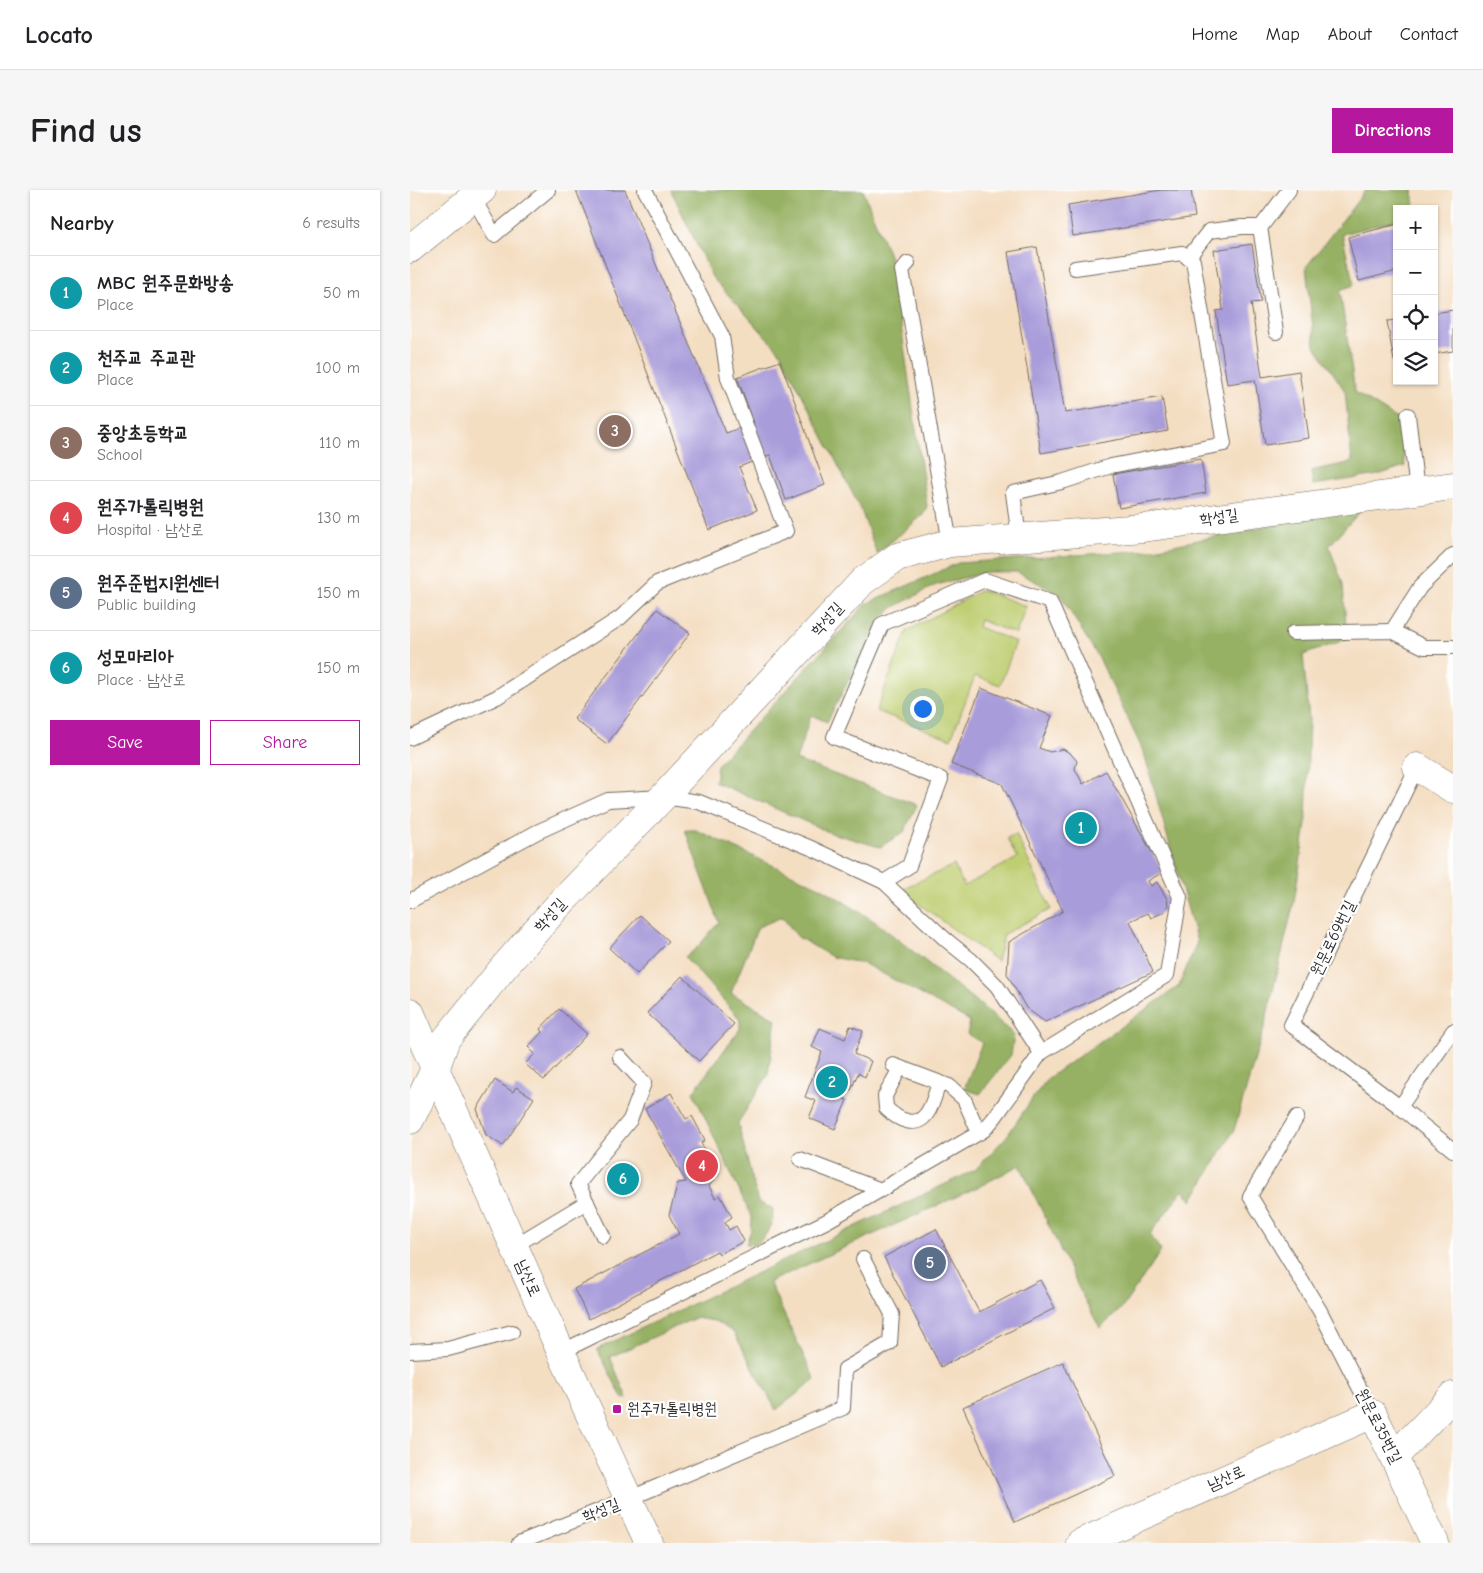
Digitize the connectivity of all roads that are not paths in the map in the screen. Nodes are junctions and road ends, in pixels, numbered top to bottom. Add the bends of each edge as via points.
1 (548, 190) edge
2 (646, 190) edge
3 (1289, 190) edge
4 (477, 194) edge
5 (1260, 228) junction
6 (411, 245) edge
7 (1188, 258) junction
8 (908, 263) dead end
9 (1075, 268) dead end
10 (1276, 332) dead end
11 (1408, 415) dead end
12 (1453, 486) edge
13 (1417, 491) junction
14 (1019, 538) junction
15 (950, 543) junction
16 (1453, 554) edge
17 (1392, 631) junction
18 (1293, 633) dead end
19 (1453, 647) edge
20 (410, 738) edge
21 (1417, 766) joint
22 (1453, 789) edge
23 (663, 797) junction
24 (884, 882) junction
25 (410, 901) edge
26 (410, 1012) edge
27 (1453, 1031) edge
28 (1041, 1053) junction
29 (620, 1057) dead end
30 (436, 1067) junction
31 (939, 1083) junction
32 (1400, 1106) junction
33 (1297, 1117) dead end
34 (410, 1120) edge
35 (978, 1133) junction
36 (1453, 1150) edge
37 (800, 1159) dead end
38 (881, 1190) junction
39 (587, 1202) junction
40 (603, 1236) dead end
41 (514, 1246) junction
42 (863, 1259) dead end
43 (512, 1332) dead end
44 (410, 1351) edge
45 (561, 1352) junction
46 (1453, 1396) edge
47 (1373, 1414) junction
48 (1394, 1456) junction
49 (628, 1499) junction
50 (519, 1543) edge
51 (649, 1543) edge
52 (1080, 1543) edge
53 (1435, 1543) edge

1 - 4 lane via 494,235
2 - 20 lane via 722,336 728,378 786,532 657,582 620,618 497,697
3 - 5 lane
4 - 6 street
5 - 7 lane via 1209,231
5 - 10 lane
7 - 9 lane via 1182,253
7 - 14 lane via 1193,262 1224,444 1110,466 1062,482 1013,493
8 - 15 lane via 902,270
11 - 13 lane
12 - 13 street, 학성길
13 - 14 street, 학성길 via 1143,528
14 - 15 street, 학성길
15 - 23 street, 학성길 via 897,557 862,581
16 - 17 lane via 1420,587
17 - 18 lane
17 - 19 lane via 1424,647
21 - 22 street, 원문로69번길
21 - 32 lane, 원문로69번길 via 1291,1025
23 - 24 lane via 699,802
23 - 25 lane via 608,800 537,832
23 - 30 street, 학성길 via 504,967 446,1039
24 - 28 lane via 997,986
24 - 28 lane via 909,866 941,779 834,737 882,624 985,580 1050,602 1180,897 1167,975
26 - 30 street, 남산로
27 - 32 lane
28 - 35 lane via 995,1117
29 - 39 lane via 644,1083 630,1120 578,1184
30 - 34 street, 학성길
30 - 41 street, 남산로
31 - 31 lane via 896,1066 886,1096 886,1108 904,1122 918,1121 929,1112
31 - 35 lane via 949,1086 964,1098
32 - 36 lane, 원문로69번길
33 - 47 lane, 원문로35번길 via 1250,1196 1320,1311
35 - 38 lane
37 - 38 lane
38 - 45 lane via 827,1221
39 - 40 lane
39 - 41 lane
41 - 45 street, 남산로
42 - 49 lane, 학성길 via 892,1314 890,1343 845,1369 844,1408
43 - 44 lane via 448,1349
45 - 49 street, 남산로
46 - 48 street
47 - 48 street, 원문로35번길
47 - 52 street, 남산로
48 - 53 street, 원문로35번길
49 - 50 lane, 학성길
49 - 51 street, 남산로

